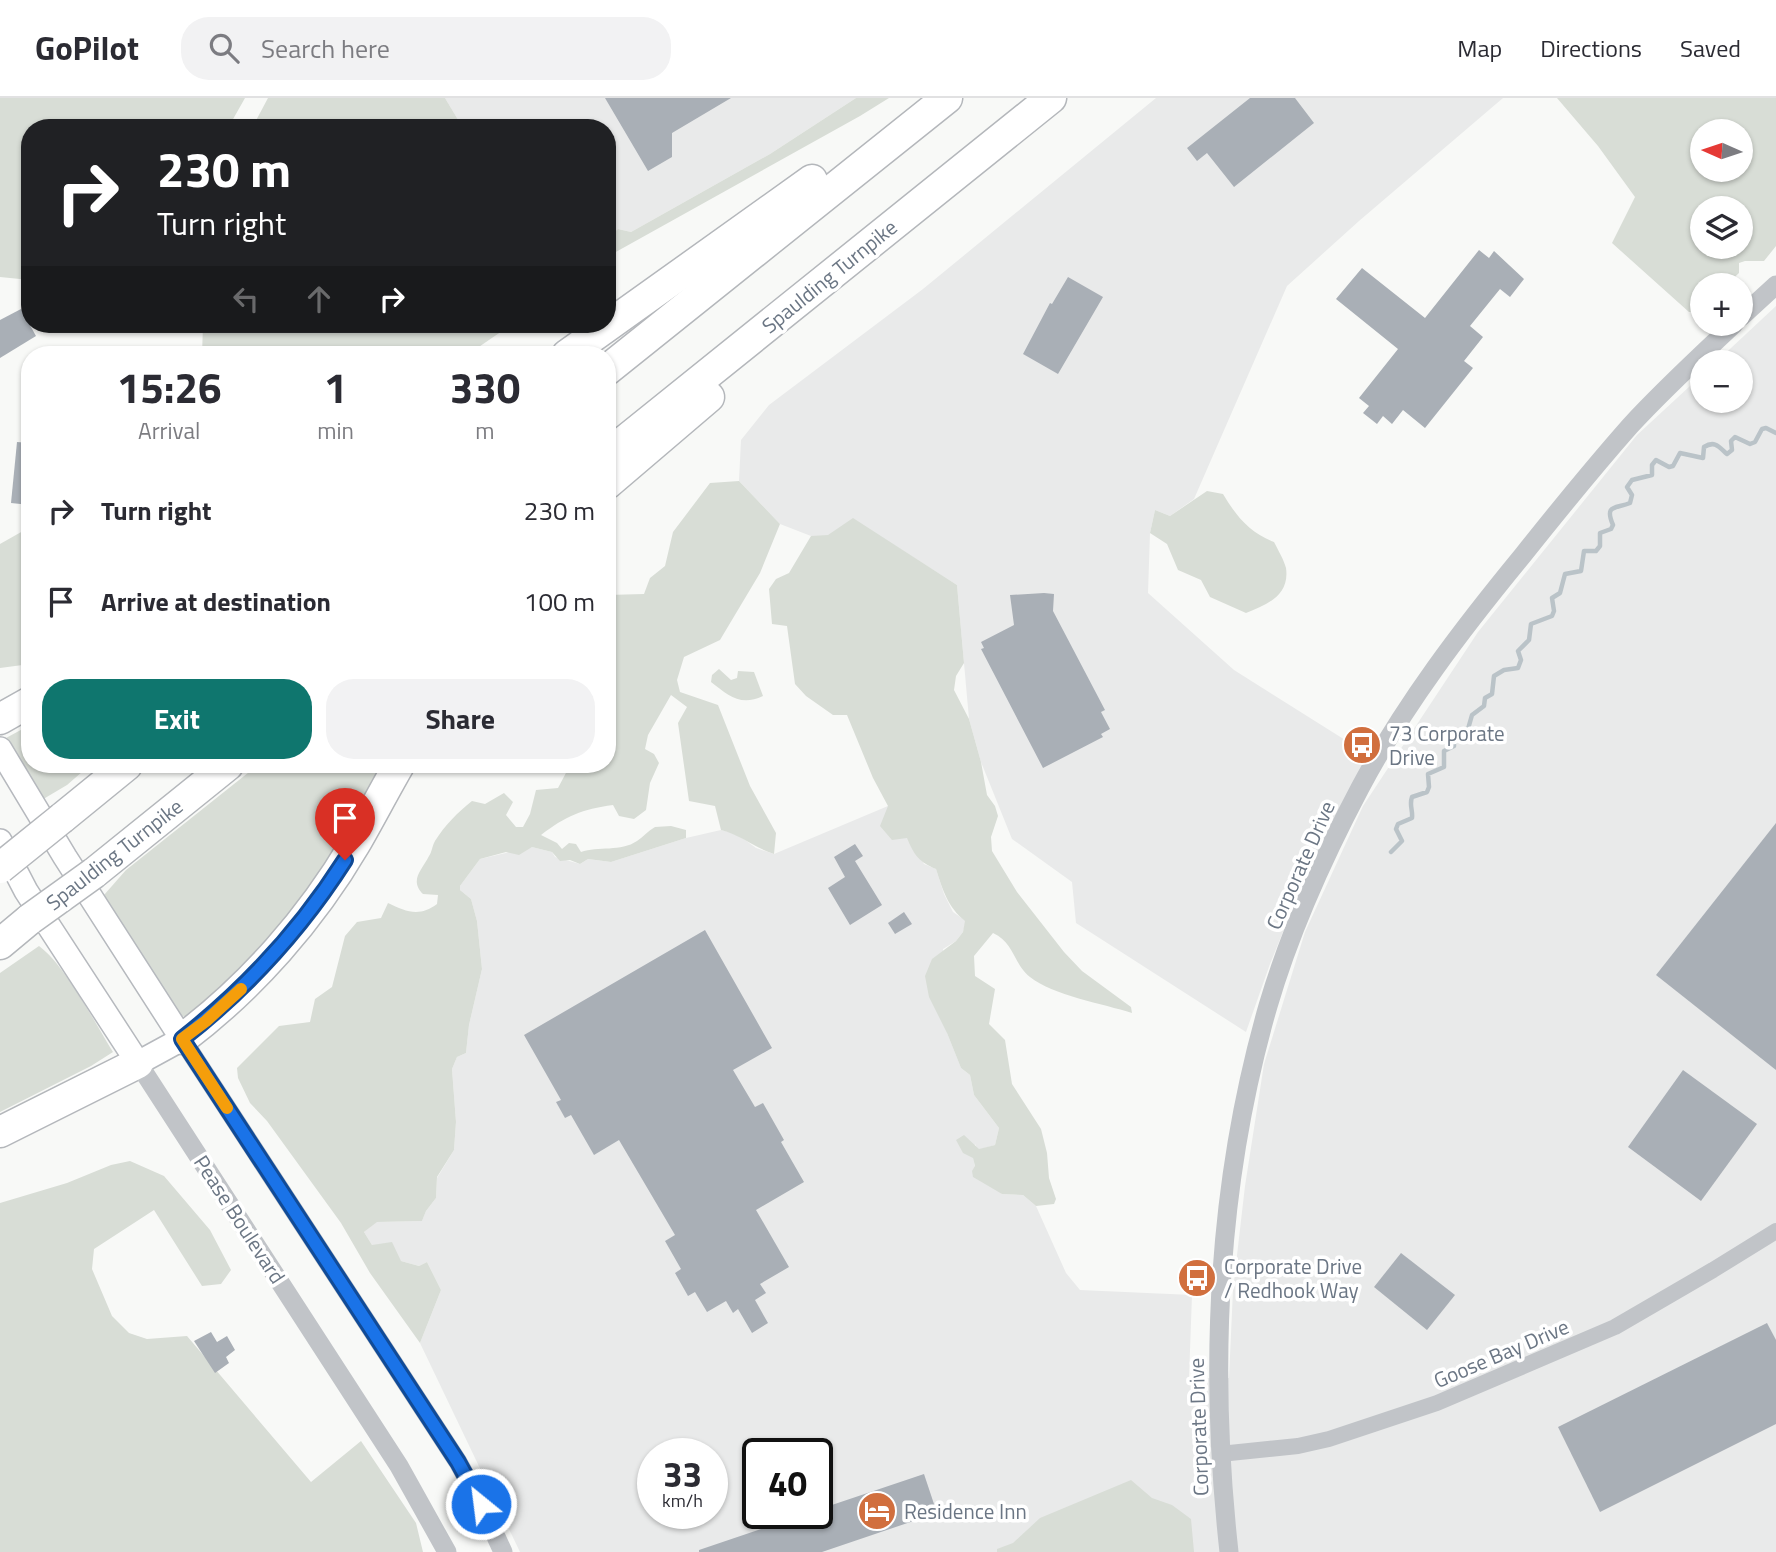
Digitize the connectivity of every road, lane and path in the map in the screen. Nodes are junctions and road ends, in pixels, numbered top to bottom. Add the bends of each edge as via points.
1 (947, 98) edge
2 (1051, 98) edge
3 (986, 150) junction
4 (879, 151) junction
5 (1776, 285) edge
6 (1753, 306) edge
7 (616, 321) edge
8 (599, 333) edge
9 (1722, 336) edge
10 (581, 346) edge
11 (616, 363) edge
12 (616, 448) edge
13 (616, 477) edge
14 (21, 707) edge
15 (0, 719) edge
16 (0, 749) edge
17 (117, 773) edge
18 (218, 773) edge
19 (395, 773) edge
20 (0, 841) edge
21 (0, 868) edge
22 (28, 905) junction
23 (0, 944) edge
24 (182, 1039) junction
25 (138, 1063) junction
26 (0, 1132) edge
27 (1776, 1231) edge
28 (1220, 1454) junction
29 (447, 1552) edge
30 (503, 1552) edge
31 (1229, 1552) edge

1 - 4 highway
2 - 3 highway, Spaulding Turnpike
3 - 12 highway, Spaulding Turnpike
3 - 13 highway
4 - 7 highway via 815,178
4 - 11 highway
5 - 6 street
8 - 10 highway
9 - 28 street, Corporate Drive via 1632,424 1494,590 1404,715 1359,789 1322,864 1267,1009 1236,1153 1219,1327
14 - 15 highway
16 - 24 main road
17 - 21 highway, bridge
18 - 22 highway, Spaulding Turnpike, bridge via 94,873
19 - 24 highway via 355,845 312,908 257,974
20 - 22 main road, Pease Boulevard
22 - 23 highway, Spaulding Turnpike
22 - 25 main road, Pease Boulevard
24 - 25 main road
24 - 30 street via 458,1462
25 - 26 highway
25 - 29 street, Pease Boulevard via 399,1466
27 - 28 street, Goose Bay Drive via 1615,1327 1437,1403 1329,1439
28 - 31 street, Corporate Drive

